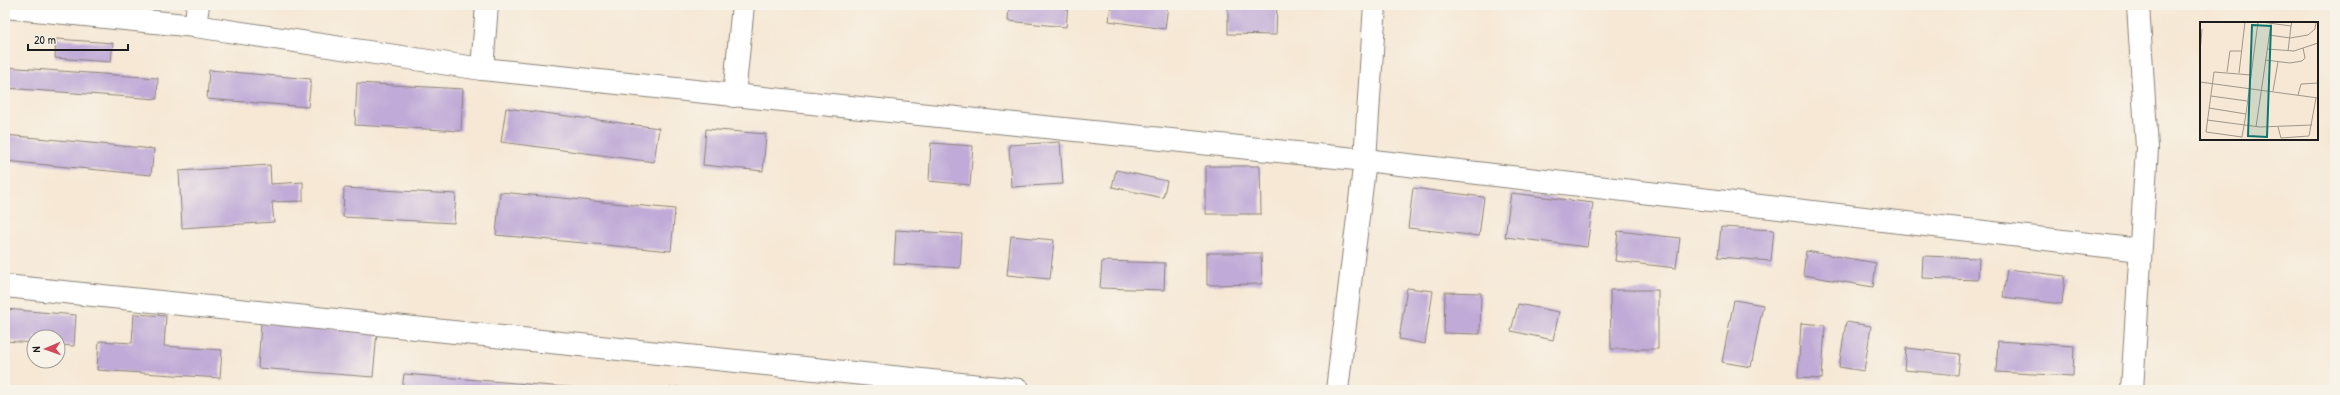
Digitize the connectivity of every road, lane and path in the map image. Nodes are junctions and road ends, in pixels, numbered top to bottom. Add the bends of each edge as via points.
1 (198, 5) edge
2 (487, 5) edge
3 (743, 5) edge
4 (1375, 5) edge
5 (2138, 5) edge
6 (5, 7) edge
7 (195, 26) junction
8 (482, 69) junction
9 (734, 96) junction
10 (1365, 160) junction
11 (2140, 250) junction
12 (5, 286) edge
13 (1019, 390) edge
14 (1337, 390) edge
15 (2132, 390) edge

1 - 7 street
2 - 8 street
3 - 9 street
4 - 10 street
5 - 11 street via 2147,148
6 - 7 street
7 - 8 street
8 - 9 street
9 - 10 street
10 - 11 street
10 - 14 street
11 - 15 street
12 - 13 street

